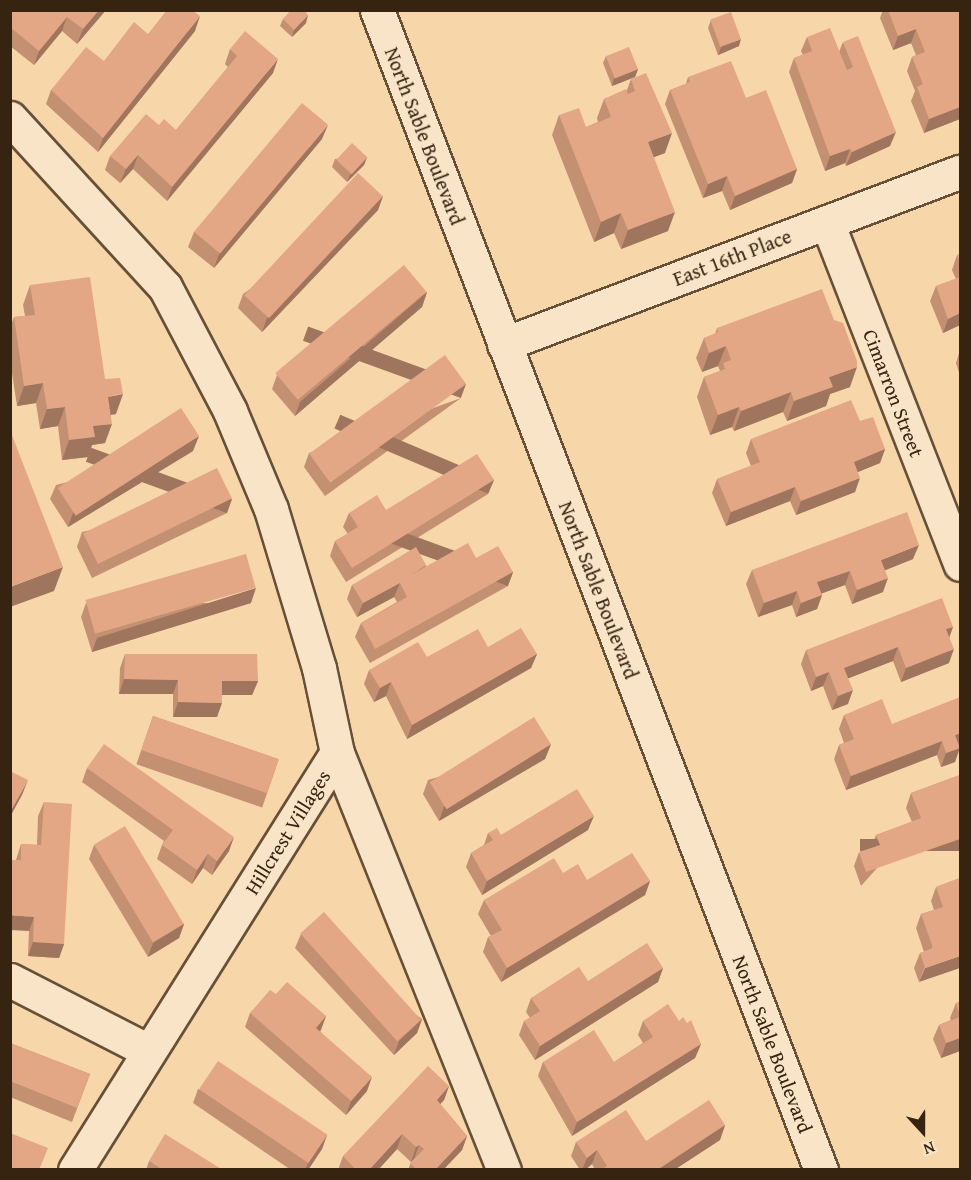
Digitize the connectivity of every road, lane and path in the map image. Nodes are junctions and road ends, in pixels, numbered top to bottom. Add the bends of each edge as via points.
1 (377, 10) edge
2 (10, 118) edge
3 (960, 172) edge
4 (827, 222) junction
5 (504, 344) junction
6 (960, 564) edge
7 (337, 753) junction
8 (10, 980) edge
9 (149, 1051) junction
10 (75, 1170) edge
11 (504, 1170) edge
12 (821, 1170) edge

1 - 5 street, North Sable Boulevard
2 - 7 street via 165,287 230,411 271,509 319,668
3 - 4 street, East 16th Place
4 - 5 street, East 16th Place
4 - 6 street, Cimarron Street
5 - 12 street, North Sable Boulevard
7 - 9 street, Hillcrest Villages
7 - 11 street, Hillcrest Villages
8 - 9 street
9 - 10 street, Hillcrest Villages

